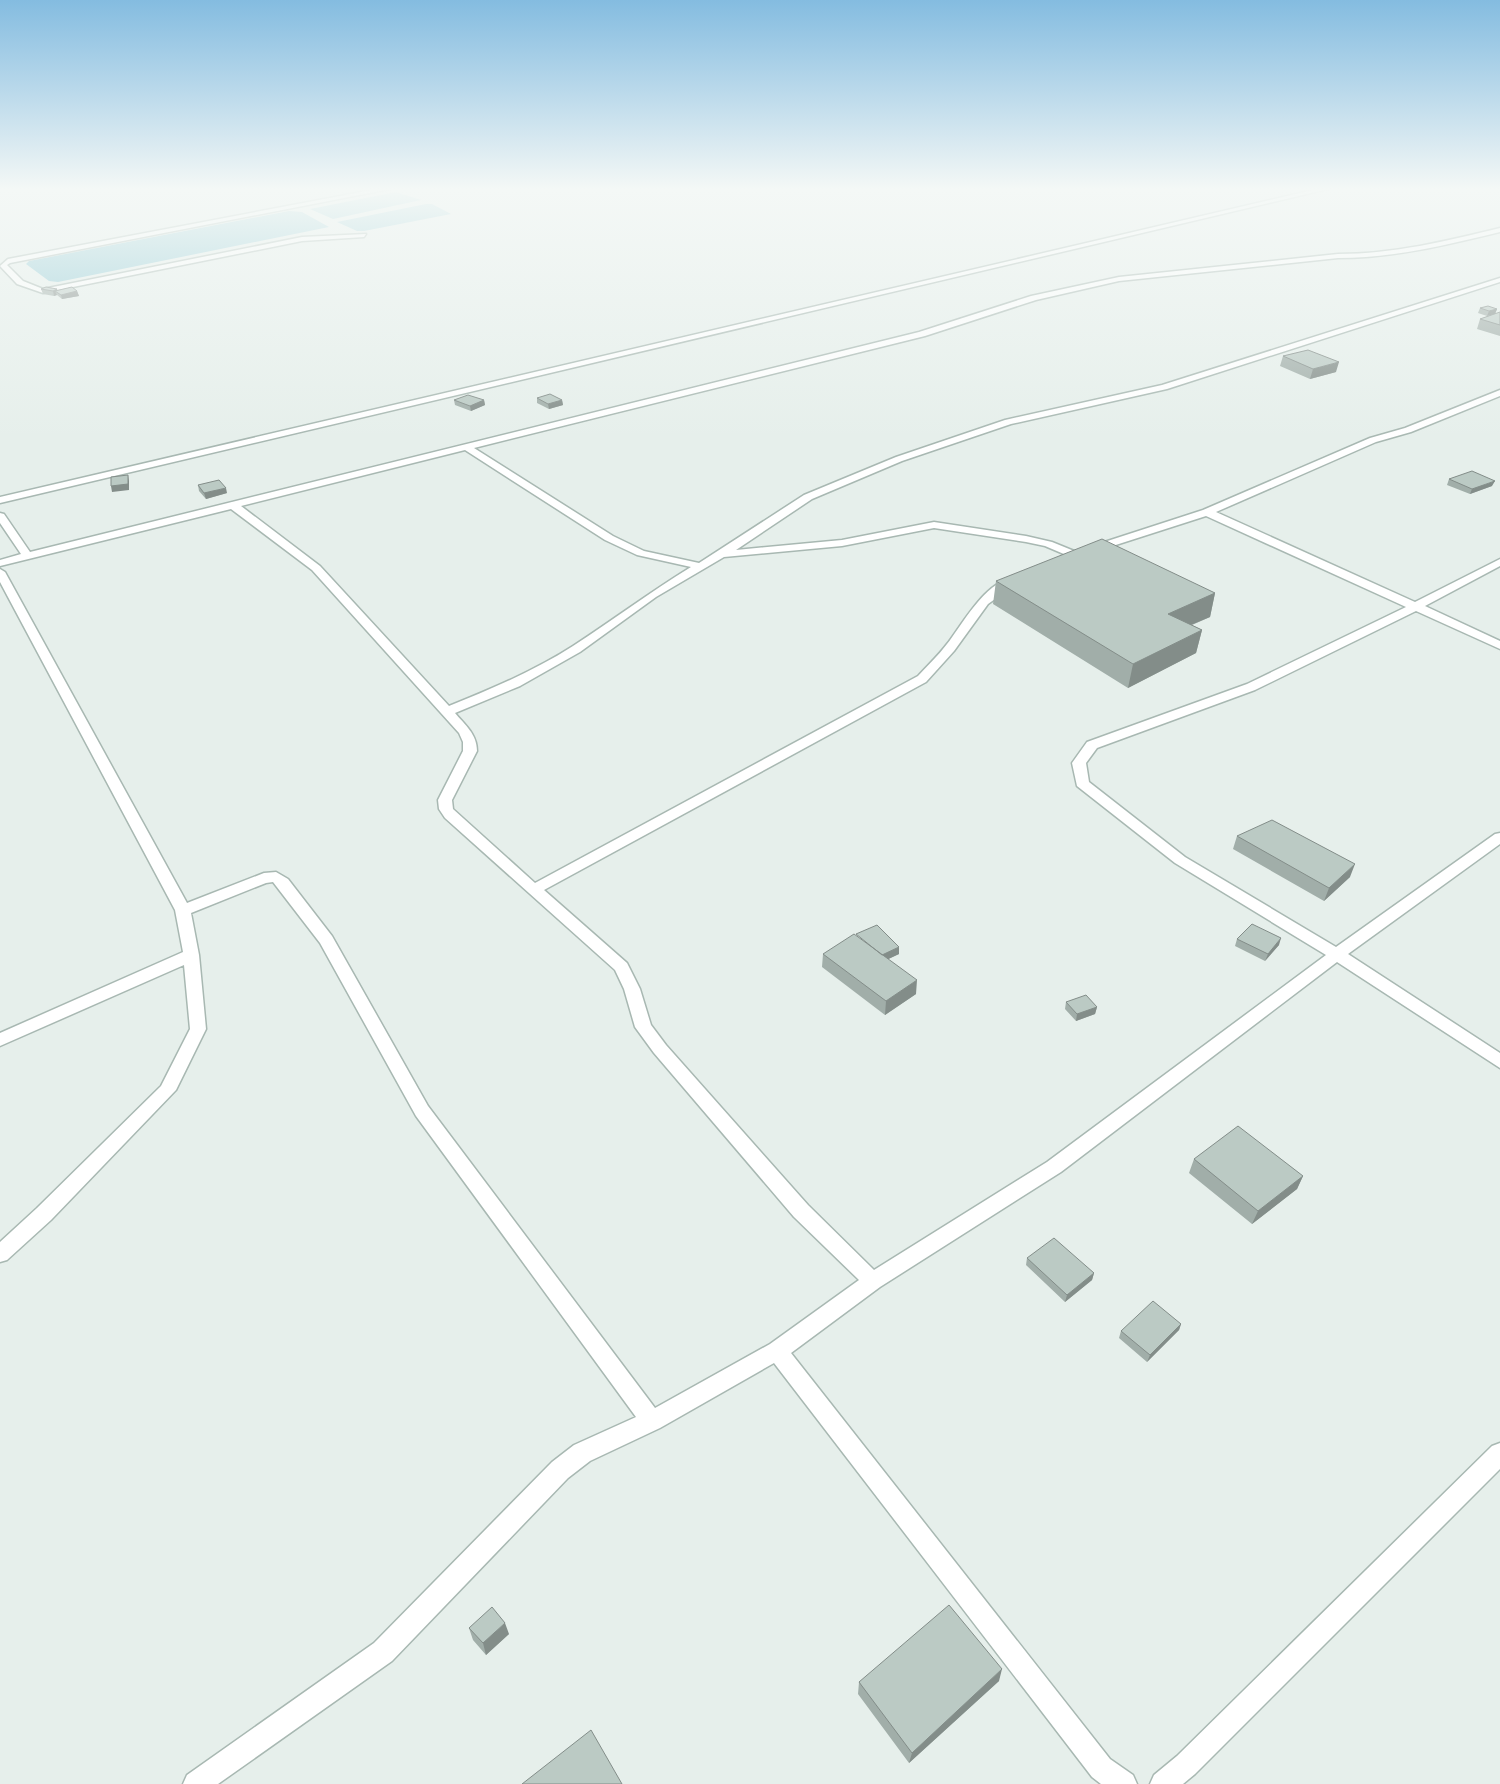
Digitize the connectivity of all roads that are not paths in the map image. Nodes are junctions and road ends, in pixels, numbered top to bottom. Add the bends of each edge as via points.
1 (8, 272) edge
2 (135, 272) edge
3 (970, 272) edge
4 (1183, 272) edge
5 (1500, 280) edge
6 (1486, 285) junction
7 (1500, 290) edge
8 (1500, 393) edge
9 (466, 447) junction
10 (0, 500) edge
11 (233, 504) junction
12 (1208, 512) junction
13 (0, 516) edge
14 (722, 554) junction
15 (27, 555) junction
16 (1075, 555) junction
17 (0, 562) edge
18 (1500, 562) edge
19 (1056, 563) edge
20 (699, 566) junction
21 (0, 572) edge
22 (1020, 579) edge
23 (1415, 607) junction
24 (1500, 645) edge
25 (446, 712) junction
26 (1500, 837) edge
27 (533, 890) junction
28 (183, 910) junction
29 (1337, 954) junction
30 (191, 955) junction
31 (0, 1040) edge
32 (1500, 1062) edge
33 (0, 1254) edge
34 (873, 1281) junction
35 (777, 1351) junction
36 (652, 1421) junction
37 (1500, 1454) edge
38 (196, 1784) edge
39 (1124, 1784) edge
40 (1164, 1784) edge

1 - 2 street via 30,290
3 - 10 street
4 - 9 street via 1118,279 1034,298 922,334
5 - 6 street
6 - 7 street
6 - 14 street via 1164,387 1022,418 899,460 808,497
8 - 12 street via 1408,430 1374,440
9 - 11 street
9 - 20 street via 609,538 641,553
11 - 15 street
11 - 25 street via 316,568
12 - 16 street
12 - 23 street
13 - 15 street
14 - 16 street via 842,543 934,525 1026,539
14 - 20 street
15 - 17 street
16 - 19 street
18 - 23 street
20 - 25 street via 576,649 516,683
21 - 28 street
22 - 27 street via 1002,587 979,605 953,644 922,679
23 - 24 street
23 - 29 street via 1250,687 1092,745 1079,764 1082,783 1173,854
25 - 27 street via 464,732 470,742 470,751 445,800 446,809
26 - 29 street
27 - 34 street via 621,967 632,989 643,1027 660,1049 801,1211
28 - 30 street
28 - 36 street via 264,878 276,877 283,882 326,940 422,1111
29 - 32 street
29 - 34 street via 1054,1168
30 - 31 street
30 - 33 street via 198,1029 166,1090
34 - 35 street
35 - 36 street
35 - 39 street via 1101,1768
36 - 38 street via 582,1453 560,1470 383,1652
37 - 40 street via 1186,1766

